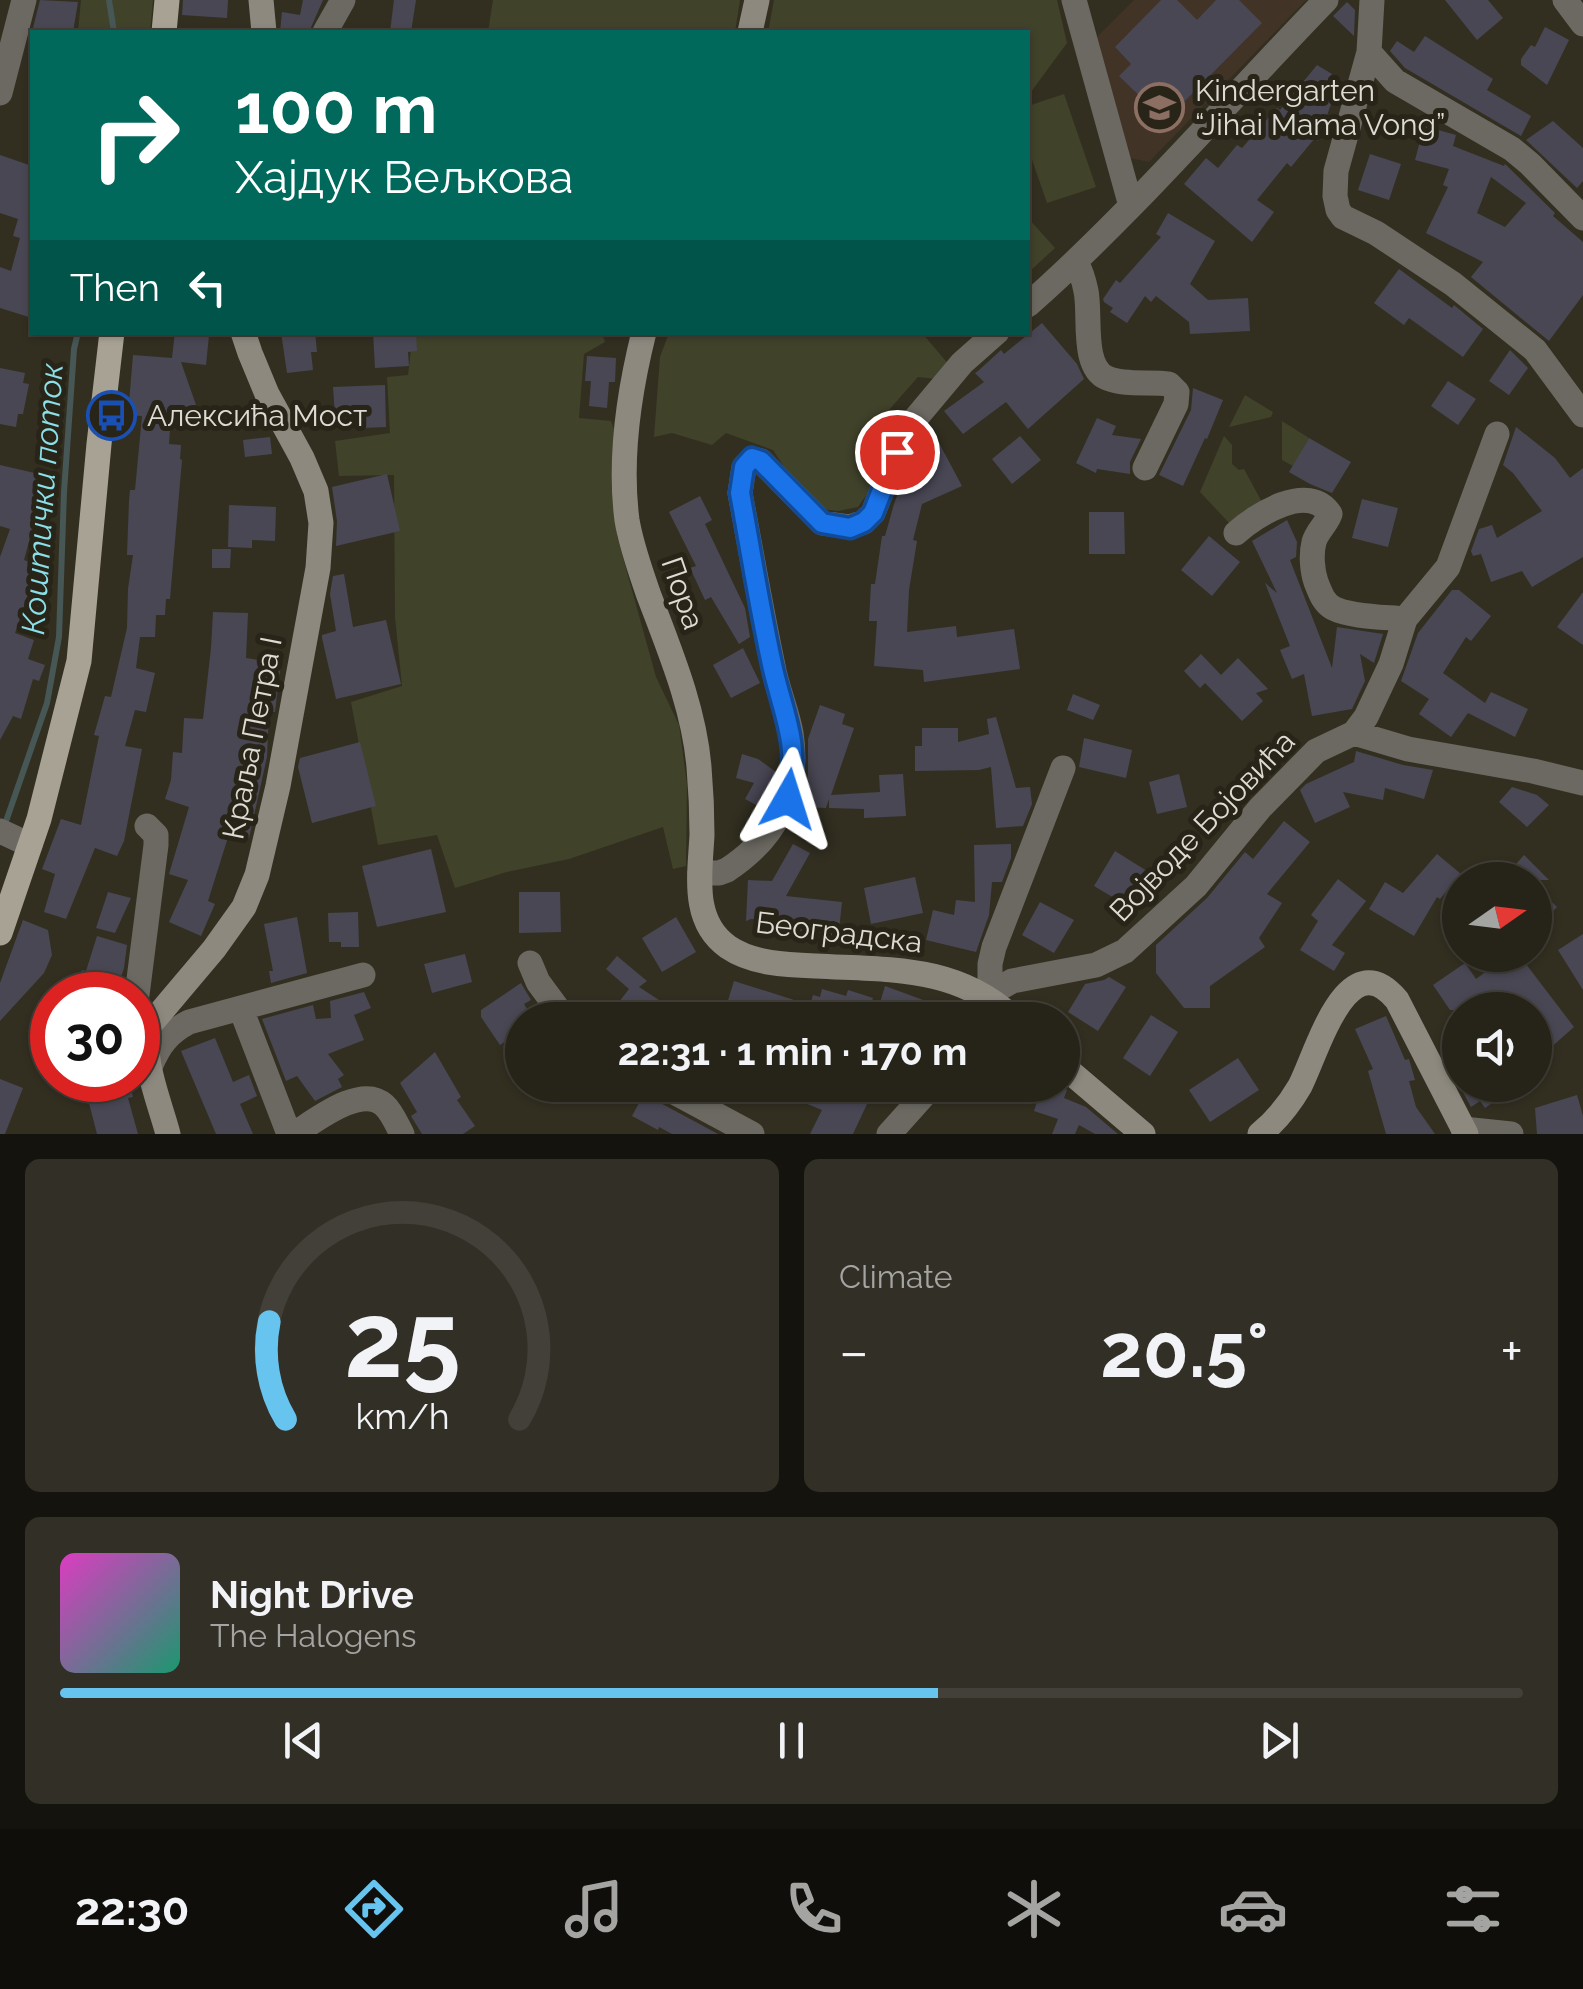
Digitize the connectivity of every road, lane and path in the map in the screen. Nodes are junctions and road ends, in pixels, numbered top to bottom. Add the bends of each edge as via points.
1 (24, 0) edge
2 (168, 0) edge
3 (261, 0) edge
4 (343, 0) edge
5 (757, 0) edge
6 (1074, 0) edge
7 (1326, 0) edge
8 (1372, 0) edge
9 (1564, 0) edge
10 (1583, 24) edge
11 (164, 30) edge
12 (264, 30) edge
13 (325, 30) edge
14 (750, 30) edge
15 (1369, 52) junction
16 (0, 92) edge
17 (1131, 206) junction
18 (1583, 218) edge
19 (1076, 262) junction
20 (1030, 303) edge
21 (112, 335) edge
22 (244, 335) edge
23 (643, 335) edge
24 (993, 335) edge
25 (1583, 415) edge
26 (1497, 434) dead end
27 (1145, 468) dead end
28 (1236, 533) dead end
29 (1405, 619) junction
30 (1354, 733) junction
31 (1063, 768) dead end
32 (1583, 783) edge
33 (147, 826) dead end
34 (15, 838) edge
35 (700, 872) junction
36 (0, 934) edge
37 (530, 963) dead end
38 (141, 972) edge
39 (363, 975) dead end
40 (160, 998) edge
41 (553, 1002) edge
42 (980, 1002) edge
43 (986, 1002) edge
44 (990, 1002) edge
45 (241, 1009) junction
46 (160, 1044) edge
47 (1080, 1080) edge
48 (159, 1102) edge
49 (693, 1102) edge
50 (918, 1102) edge
51 (1465, 1131) edge
52 (168, 1134) edge
53 (292, 1134) edge
54 (402, 1134) edge
55 (752, 1134) edge
56 (889, 1134) edge
57 (1143, 1134) edge
58 (1260, 1134) edge
59 (1511, 1134) edge

1 - 16 street
2 - 11 main road
3 - 12 street
4 - 13 street
5 - 14 street
6 - 17 street
7 - 17 street
8 - 15 street
9 - 10 street
15 - 18 street via 1395,82 1512,149
15 - 25 street via 1336,172 1338,210 1453,284 1535,350
17 - 19 street
19 - 20 street
19 - 27 street via 1098,371 1112,380 1170,384 1177,392
21 - 34 main road via 79,661
22 - 40 street, Краља Петра I via 316,491 318,568 257,875 224,935
23 - 35 street, Пора via 627,435 628,522 696,740
24 - 35 street via 916,418 864,522 850,528 822,523 761,461 752,458 744,467 740,493 790,730 792,779 769,832 727,870
26 - 29 street via 1448,568
28 - 29 street via 1270,508 1318,502 1330,514 1312,554 1321,596 1343,611
29 - 30 street via 1391,664
30 - 32 street via 1408,750
30 - 44 street, Војводе Бојовића via 1316,752 1196,886 1126,951 1096,965 1012,981
31 - 43 street via 994,947
33 - 38 street via 156,845
34 - 36 main road
35 - 42 street, Београдска via 705,918 741,954 796,966 937,976 970,986
37 - 41 street
39 - 45 street
45 - 46 street via 189,1022
45 - 53 street
47 - 57 street
48 - 52 street, Краља Петра I
49 - 55 street
50 - 56 street
51 - 58 street via 1397,1000 1374,982 1358,985 1337,1005 1298,1090
51 - 59 street
53 - 54 street via 360,1098 386,1106

